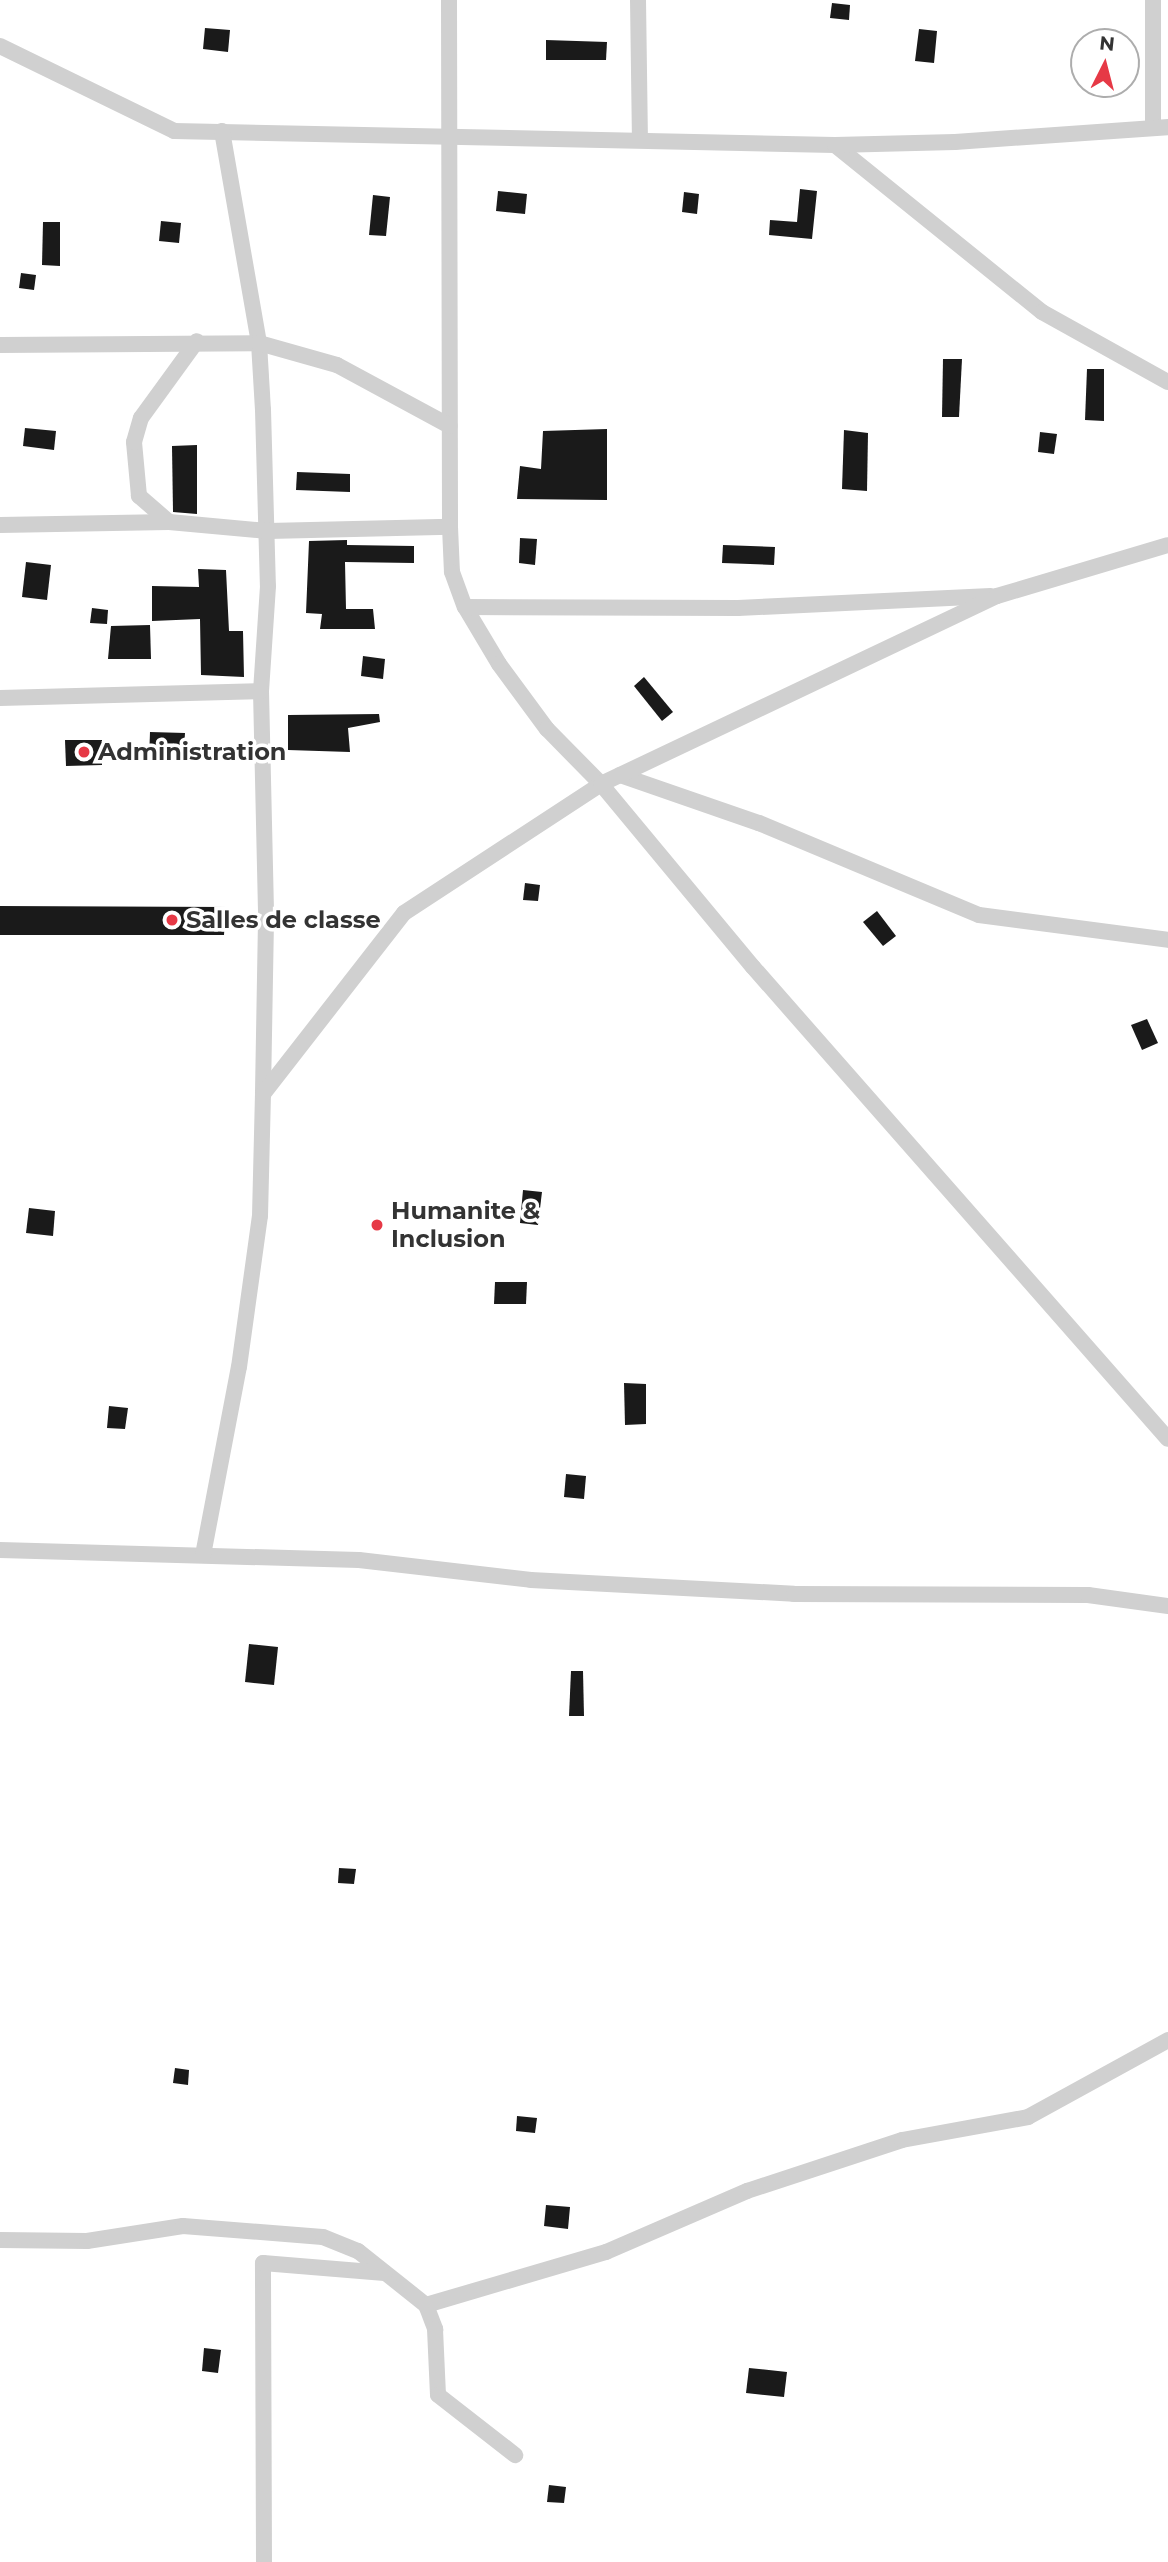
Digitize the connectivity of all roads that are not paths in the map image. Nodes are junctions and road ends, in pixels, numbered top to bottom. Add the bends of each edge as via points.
1 (449, 0) edge
2 (638, 0) edge
3 (1153, 0) edge
4 (0, 46) edge
5 (1160, 127) edge
6 (222, 131) junction
7 (448, 134) junction
8 (640, 139) junction
9 (835, 145) junction
10 (197, 341) junction
11 (259, 343) junction
12 (0, 345) edge
13 (1168, 382) edge
14 (450, 426) junction
15 (169, 522) junction
16 (0, 525) edge
17 (450, 527) junction
18 (268, 531) junction
19 (1168, 545) edge
20 (997, 596) junction
21 (465, 607) junction
22 (261, 691) junction
23 (0, 698) edge
24 (620, 775) junction
25 (601, 784) junction
26 (1168, 940) edge
27 (263, 1094) junction
28 (1168, 1439) edge
29 (0, 1550) edge
30 (203, 1555) junction
31 (1168, 1606) edge
32 (1168, 2040) edge
33 (0, 2239) edge
34 (385, 2273) junction
35 (426, 2305) junction
36 (515, 2455) dead end
37 (264, 2562) edge

1 - 7 street
2 - 8 street
3 - 5 street
4 - 6 street via 174,131
5 - 9 street via 956,142
6 - 7 street
6 - 11 street
7 - 8 street
7 - 14 street
8 - 9 street
9 - 13 street via 1042,312
10 - 11 street
10 - 12 street
10 - 15 street via 141,418 134,442 139,496
11 - 14 street via 337,365
11 - 18 street
14 - 17 street
15 - 16 street
15 - 18 street
17 - 18 street
17 - 21 street via 452,572
18 - 22 street via 267,638
19 - 20 street
20 - 21 street via 738,608
20 - 24 street
21 - 25 street via 499,664 547,729
22 - 23 street
22 - 27 street via 266,920
24 - 25 street
24 - 26 street via 759,823 979,915
25 - 27 street via 404,914
25 - 28 street via 753,967
27 - 30 street via 260,1216 239,1367
29 - 30 street
30 - 31 street via 359,1560 531,1580 780,1593 1088,1595
32 - 35 street via 1028,2117 902,2140 747,2191 606,2252
33 - 34 street via 87,2241 183,2226 323,2237 358,2251
34 - 35 street
34 - 37 street via 263,2263
35 - 36 street via 435,2329 438,2395

